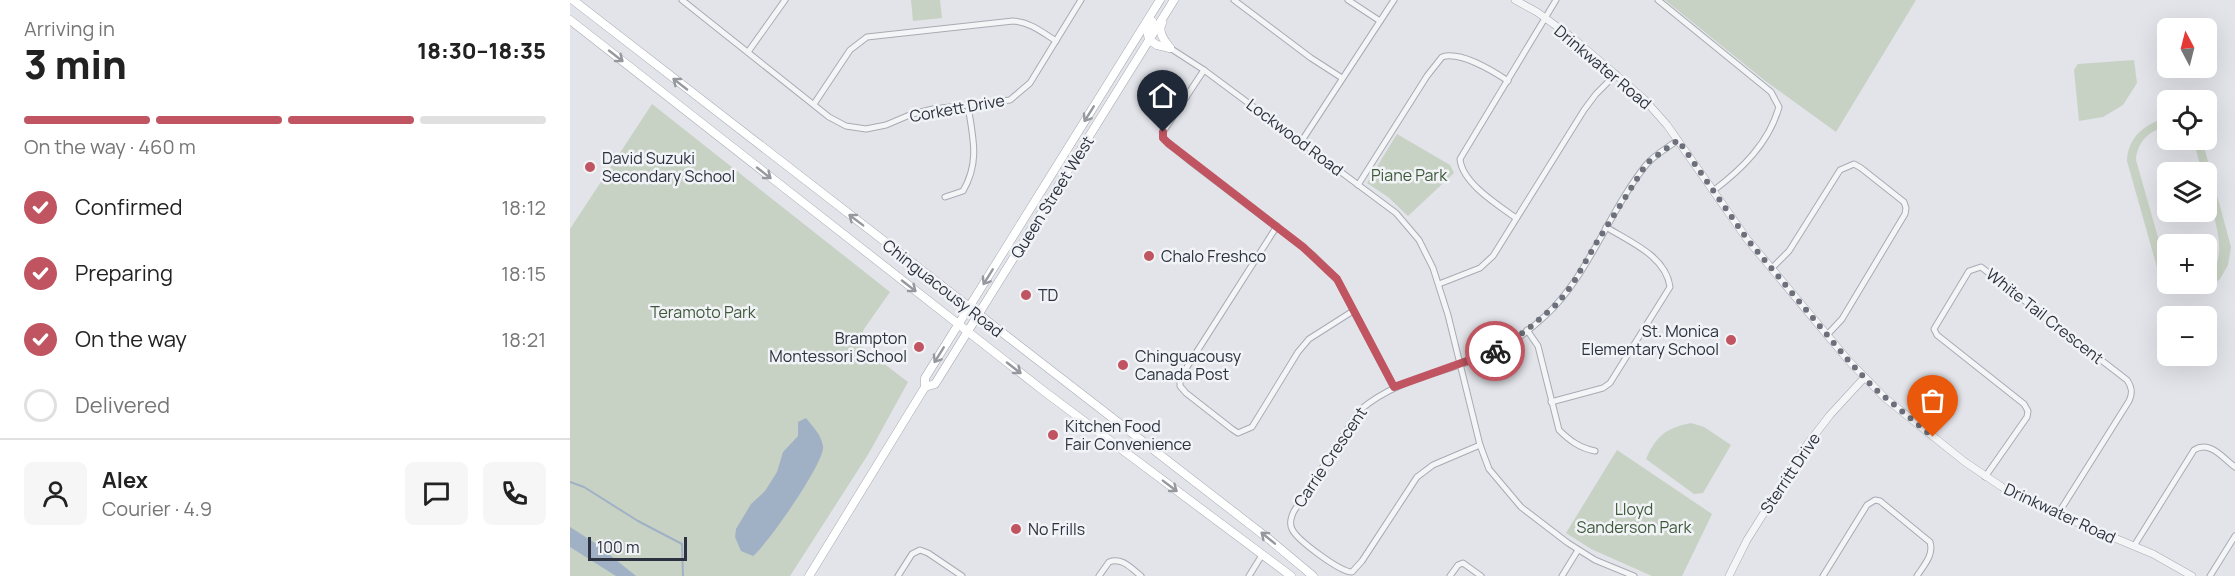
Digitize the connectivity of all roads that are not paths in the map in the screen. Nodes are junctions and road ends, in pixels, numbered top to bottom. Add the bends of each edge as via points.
1 (573, 0) edge
2 (682, 0) edge
3 (785, 0) edge
4 (1081, 0) edge
5 (1160, 0) edge
6 (1234, 0) edge
7 (1348, 0) edge
8 (1394, 0) edge
9 (1515, 0) edge
10 (1556, 0) edge
11 (1658, 0) edge
12 (1170, 2) edge
13 (1546, 19) junction
14 (570, 20) edge
15 (1380, 21) junction
16 (1149, 40) junction
17 (1056, 41) junction
18 (1170, 48) junction
19 (748, 52) junction
20 (1204, 70) junction
21 (1616, 74) junction
22 (1342, 78) junction
23 (1508, 81) junction
24 (814, 104) junction
25 (968, 106) junction
26 (1678, 140) junction
27 (1301, 142) junction
28 (1069, 146) junction
29 (1079, 153) junction
30 (1358, 185) junction
31 (1713, 191) junction
32 (945, 197) dead end
33 (1516, 218) junction
34 (1277, 226) junction
35 (1606, 227) junction
36 (1772, 268) junction
37 (1439, 284) junction
38 (969, 308) junction
39 (1353, 311) junction
40 (979, 316) junction
41 (958, 325) junction
42 (1527, 330) junction
43 (968, 332) junction
44 (1828, 334) junction
45 (1460, 364) junction
46 (1864, 378) junction
47 (925, 387) junction
48 (1394, 387) junction
49 (1551, 402) junction
50 (1480, 445) junction
51 (1595, 451) dead end
52 (2235, 467) edge
53 (1985, 477) junction
54 (2058, 514) junction
55 (2235, 536) edge
56 (2134, 546) junction
57 (1578, 550) junction
58 (1262, 555) junction
59 (808, 576) edge
60 (898, 576) edge
61 (962, 576) edge
62 (1099, 576) edge
63 (1141, 576) edge
64 (1249, 576) edge
65 (1292, 576) edge
66 (1313, 576) edge
67 (1450, 576) edge
68 (1481, 576) edge
69 (1562, 576) edge
70 (1634, 576) edge
71 (1729, 576) edge
72 (1823, 576) edge
73 (1917, 576) edge
74 (2192, 576) edge
75 (2210, 576) edge

38 -> 1 main road, Chinguacousy Road
2 - 19 street, Corkett Drive
3 - 19 street
4 - 17 street, Corkett Drive
5 -> 28 main road, Queen Street West
6 - 22 street
7 - 15 street
8 - 15 street
9 - 13 street, Drinkwater Road
10 - 13 street
11 - 31 street via 1771,92 1779,107 1765,139 1737,174
12 - 16 main road, Queen Street West
12 - 18 main road via 1160,27
13 - 21 street, Drinkwater Road
13 - 23 street
14 -> 41 main road, Chinguacousy Road
15 - 22 street
16 - 18 main road
16 - 29 main road, Queen Street West
17 - 24 street via 1031,25 1013,21 867,37 850,50
17 - 25 street, Corkett Drive via 1021,92 1010,100
18 - 20 street, Lockwood Road
19 - 24 street, Corkett Drive
20 - 27 street, Lockwood Road
20 - 34 street via 1163,132 1163,138
21 - 26 street, Drinkwater Road via 1644,99
21 - 33 street via 1584,110
22 - 27 street
23 - 30 street via 1454,56 1442,57
23 - 33 street via 1460,159 1470,180
24 - 25 street, Corkett Drive via 846,126 866,129 912,114
25 - 32 street via 975,152 972,176 963,191
26 - 31 street, Drinkwater Road
26 - 35 street, Carrie Crescent via 1647,163
27 - 30 street, Lockwood Road
28 - 29 main road
28 -> 38 main road, Queen Street West
29 - 40 main road, Queen Street West
30 - 37 street, Lockwood Road via 1395,213 1419,240
31 - 36 street, Drinkwater Road
33 - 37 street via 1493,256 1480,268
34 - 39 street via 1337,279
34 - 39 street via 1180,378 1186,393 1232,429 1243,432 1252,427 1309,339
35 - 42 street, Carrie Crescent via 1572,285
35 - 49 street via 1652,256 1665,270 1670,287 1610,383
36 - 44 street, Drinkwater Road
36 - 44 street via 1789,251 1840,170 1847,166 1861,168 1904,202 1905,214 1842,320
37 - 45 street, Lockwood Road
38 - 40 main road, Chinguacousy Road
38 - 41 main road, Queen Street West
39 - 48 street
40 - 43 main road, Queen Street West
66 -> 40 main road, Chinguacousy Road
41 - 43 main road, Chinguacousy Road
41 -> 47 main road, Queen Street West via 925,378
42 - 45 street, Carrie Crescent via 1496,351
42 - 49 street via 1538,346
43 - 47 main road, Queen Street West via 935,384
43 -> 58 main road, Chinguacousy Road
44 - 46 street, Drinkwater Road
45 - 48 street, Carrie Crescent
45 - 50 street, Lockwood Road
46 - 53 street, Drinkwater Road
46 - 71 street, Sterritt Drive via 1806,447
47 - 59 main road, Queen Street West
48 - 50 street, Carrie Crescent via 1360,410 1290,519 1293,532 1344,571 1356,570 1417,477 1433,465
49 - 51 street via 1559,430 1583,449
50 - 57 street, Lockwood Road via 1489,469 1516,501
52 - 56 street via 2210,447 2194,450
53 - 54 street, Drinkwater Road
53 - 54 street, White Tail Crescent via 2028,411 1937,335 1934,328 1969,271 1981,267 2131,386 2129,401
54 - 56 street, Drinkwater Road
55 - 75 street
56 - 74 street, Drinkwater Road
57 - 69 street
57 - 70 street, Lockwood Road
58 - 64 street
58 - 65 main road, Chinguacousy Road
60 - 61 street via 912,554 920,550
62 - 63 street via 1109,562 1116,560
67 - 68 street via 1463,563
72 - 73 street via 1867,505 1875,500 1930,542 1930,556

